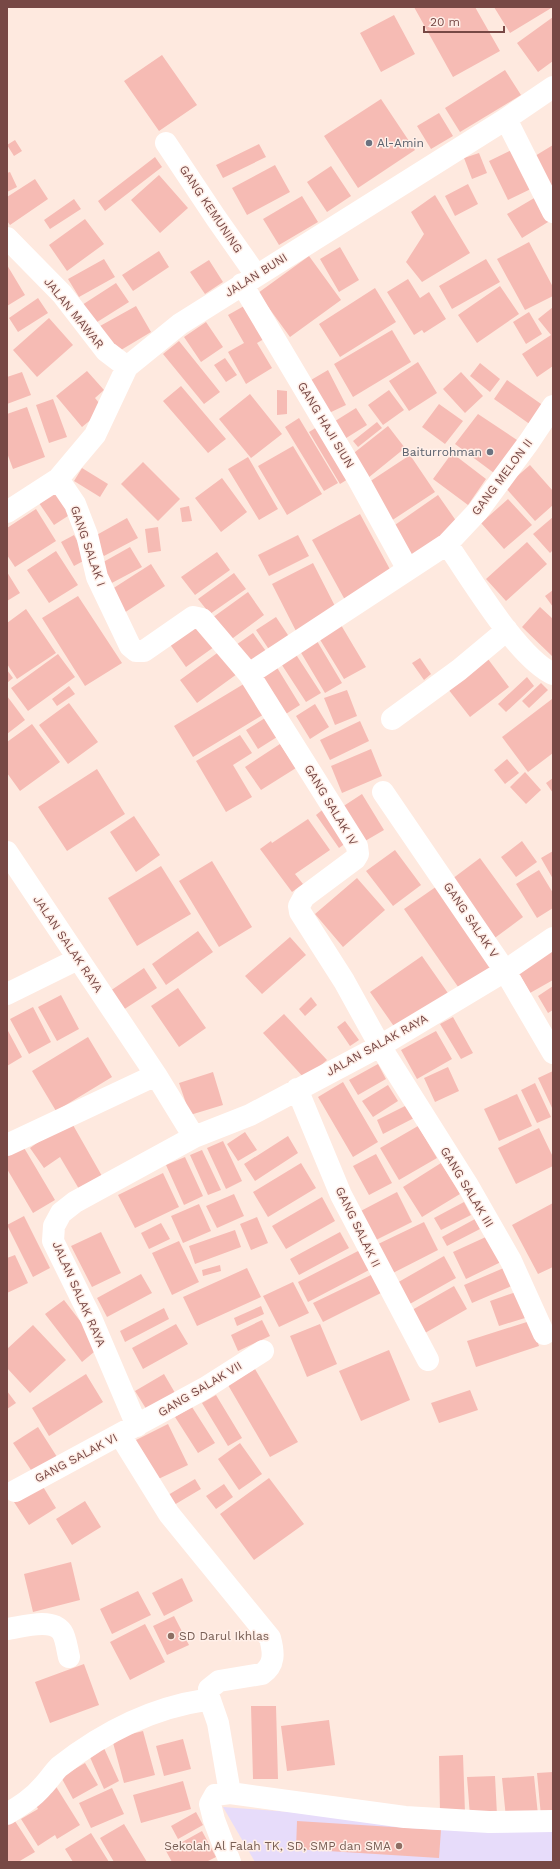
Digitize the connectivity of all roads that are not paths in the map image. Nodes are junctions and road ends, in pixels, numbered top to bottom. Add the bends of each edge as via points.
1 (553, 87) edge
2 (506, 119) junction
3 (166, 143) dead end
4 (553, 212) edge
5 (7, 238) edge
6 (249, 279) junction
7 (127, 368) junction
8 (553, 406) edge
9 (58, 479) junction
10 (9, 506) edge
11 (447, 544) junction
12 (407, 568) junction
13 (507, 630) junction
14 (249, 674) junction
15 (553, 674) edge
16 (392, 719) dead end
17 (383, 792) dead end
18 (7, 852) edge
19 (553, 938) edge
20 (78, 959) junction
21 (505, 971) junction
22 (7, 994) edge
23 (380, 1046) junction
24 (553, 1052) edge
25 (156, 1075) junction
26 (297, 1089) junction
27 (194, 1137) junction
28 (7, 1145) edge
29 (544, 1334) dead end
30 (263, 1351) dead end
31 (428, 1360) dead end
32 (128, 1431) junction
33 (15, 1491) dead end
34 (7, 1629) edge
35 (69, 1657) dead end
36 (209, 1697) junction
37 (230, 1793) junction
38 (7, 1814) edge
39 (553, 1821) edge
40 (230, 1862) edge

1 - 2 street, JALAN BUNI
2 - 4 street
2 - 6 street, JALAN BUNI
3 - 6 street, GANG KEMUNING via 216,218
5 - 7 street, JALAN MAWAR via 62,294 106,351
6 - 7 street, JALAN BUNI via 180,324
6 - 12 street, GANG HAJI SIUN
7 - 9 street, JALAN BUNI via 95,435
8 - 11 street, GANG MELON II via 530,442 478,511
9 - 10 street, JALAN BUNI
9 - 14 street, GANG SALAK I via 75,504 87,535 97,577 130,646 136,651 144,651 193,617 198,617
11 - 12 street, GANG MELON II
11 - 13 street
12 - 14 street, GANG MELON II
13 - 15 street via 542,669
13 - 16 street via 459,670
14 - 23 street, GANG SALAK IV via 357,846 358,854 355,859 304,897 299,906 300,912 344,981
17 - 21 street, GANG SALAK V
18 - 20 street, JALAN SALAK RAYA
19 - 21 street, JALAN SALAK RAYA
20 - 22 street
20 - 25 street, JALAN SALAK RAYA
21 - 23 street, JALAN SALAK RAYA
21 - 24 street, GANG SALAK V
23 - 26 street, JALAN SALAK RAYA
23 - 29 street, GANG SALAK III via 467,1184 511,1261
25 - 27 street, JALAN SALAK RAYA
25 - 28 street
26 - 27 street, JALAN SALAK RAYA via 250,1115
26 - 31 street, GANG SALAK II via 341,1195
27 - 32 street, JALAN SALAK RAYA via 75,1202 61,1213 54,1226 53,1241 91,1318
30 - 32 street, GANG SALAK VII via 206,1388
32 - 33 street, GANG SALAK VI
32 - 36 street, JALAN SALAK RAYA via 168,1514 270,1638 273,1654 272,1662 266,1671 262,1674 219,1681 209,1689
34 - 35 street via 55,1625 62,1632
36 - 37 street via 218,1723
36 - 38 street via 131,1722 81,1751 57,1769 43,1787 24,1804
37 - 39 street via 406,1816 488,1822
37 - 40 street via 215,1795 210,1804

